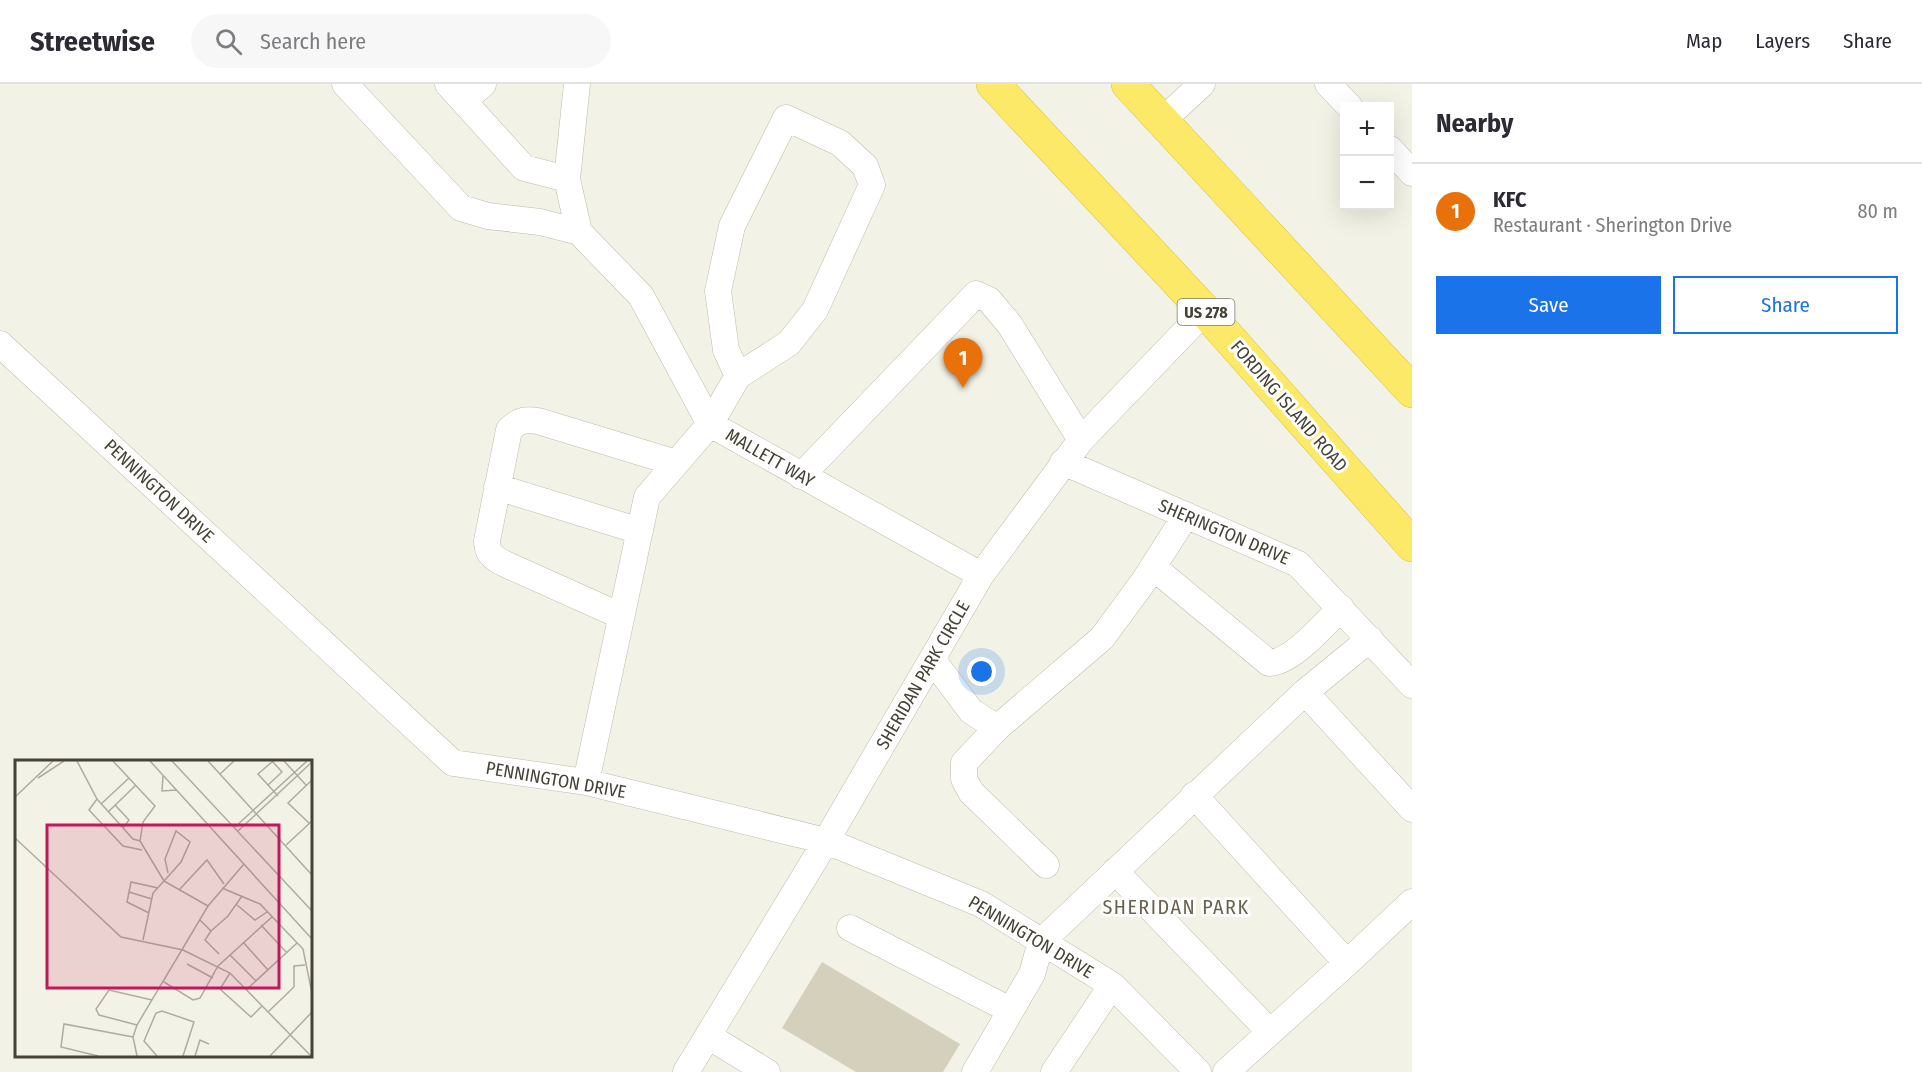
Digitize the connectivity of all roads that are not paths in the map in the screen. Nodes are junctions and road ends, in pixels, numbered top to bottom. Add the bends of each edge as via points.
1 (345, 84) edge
2 (483, 84) edge
3 (576, 84) edge
4 (993, 84) edge
5 (1202, 84) edge
6 (1328, 84) edge
7 (456, 93) edge
8 (1147, 97) edge
9 (1345, 102) edge
10 (1394, 154) edge
11 (1412, 173) edge
12 (567, 179) junction
13 (579, 232) junction
14 (1205, 311) junction
15 (0, 344) edge
16 (738, 376) junction
17 (1412, 391) edge
18 (710, 424) junction
19 (1081, 440) junction
20 (1063, 462) junction
21 (676, 463) junction
22 (801, 476) junction
23 (498, 487) junction
24 (1186, 515) junction
25 (640, 531) junction
26 (1412, 546) edge
27 (1153, 567) junction
28 (981, 575) junction
29 (1341, 608) junction
30 (621, 616) junction
31 (1370, 639) junction
32 (932, 659) junction
33 (1412, 685) edge
34 (1305, 692) junction
35 (997, 728) junction
36 (586, 782) junction
37 (1194, 795) junction
38 (1412, 809) edge
39 (826, 841) junction
40 (1046, 865) dead end
41 (1115, 872) junction
42 (1412, 902) edge
43 (850, 928) dead end
44 (1041, 942) junction
45 (1347, 963) junction
46 (1112, 985) junction
47 (1010, 1010) junction
48 (1270, 1032) junction
49 (708, 1036) junction
50 (686, 1072) edge
51 (767, 1072) edge
52 (975, 1072) edge
53 (1054, 1072) edge
54 (1198, 1072) edge
55 (1226, 1072) edge

1 - 13 street via 461,208
2 - 7 street
3 - 12 street
4 - 14 highway, FORDING ISLAND ROAD / US 278
5 - 8 street
6 - 9 street
7 - 12 street via 524,168
8 - 17 highway
10 - 11 street
12 - 13 street
13 - 18 street via 641,296
14 - 19 street, SHERIDAN PARK CIRCLE
14 - 26 highway, FORDING ISLAND ROAD / US 278
15 - 36 street, PENNINGTON DRIVE via 453,763
16 - 16 street via 789,343 815,310 872,185 865,166 840,143 786,117 732,226 718,291 726,350
16 - 18 street
18 - 21 street, MALLETT WAY
18 - 22 street, MALLETT WAY
19 - 20 street, SHERIDAN PARK CIRCLE
19 - 22 street via 1010,325 989,300 976,294
20 - 24 street, SHERINGTON DRIVE
20 - 28 street, SHERIDAN PARK CIRCLE
21 - 23 street via 525,419 509,430
21 - 25 street, MALLETT WAY via 647,497
22 - 28 street, MALLETT WAY
23 - 25 street
23 - 30 street via 487,541 492,556
24 - 27 street
24 - 29 street, SHERINGTON DRIVE via 1298,564
25 - 30 street, MALLETT WAY
27 - 29 street via 1269,663 1289,656
27 - 35 street via 1102,638
28 - 32 street, SHERIDAN PARK CIRCLE
29 - 31 street, SHERINGTON DRIVE
30 - 36 street, MALLETT WAY
31 - 33 street, SHERINGTON DRIVE
31 - 34 street
32 - 35 street via 971,711
32 - 39 street, SHERIDAN PARK CIRCLE
34 - 37 street
34 - 38 street
35 - 40 street via 964,763 964,779 971,792
36 - 39 street, PENNINGTON DRIVE
37 - 41 street
37 - 45 street
39 - 44 street, PENNINGTON DRIVE via 981,904
39 - 49 street, SHERIDAN PARK CIRCLE
41 - 44 street
41 - 48 street
42 - 45 street
43 - 47 street
44 - 46 street, PENNINGTON DRIVE
44 - 47 street via 1032,974
45 - 48 street
46 - 53 street
46 - 54 street, PENNINGTON DRIVE
47 - 52 street
48 - 55 street
49 - 50 street, SHERIDAN PARK CIRCLE
49 - 51 street

